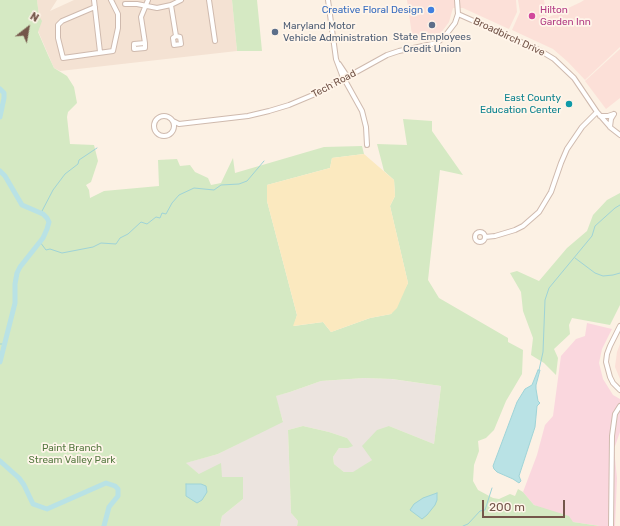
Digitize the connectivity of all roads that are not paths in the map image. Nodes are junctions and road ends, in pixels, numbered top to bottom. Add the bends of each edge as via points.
1 (94, 0) edge
2 (111, 0) edge
3 (148, 0) edge
4 (181, 0) edge
5 (209, 0) edge
6 (328, 0) edge
7 (457, 0) edge
8 (125, 4) dead end
9 (146, 5) junction
10 (171, 5) junction
11 (95, 7) junction
12 (458, 14) junction
13 (176, 36) dead end
14 (215, 41) dead end
15 (145, 43) dead end
16 (100, 52) junction
17 (345, 78) junction
18 (599, 114) junction
19 (173, 121) junction
20 (179, 124) junction
21 (610, 127) junction
22 (174, 128) junction
23 (620, 135) edge
24 (367, 145) dead end
25 (485, 237) dead end
26 (620, 326) edge
27 (620, 390) edge
28 (620, 406) edge
29 (611, 526) edge

1 - 11 street
2 - 16 street via 118,14 118,28 112,51
3 - 9 street
4 - 10 street
5 - 14 street
6 - 17 street via 337,63
7 - 12 street
8 - 9 street
9 - 10 street via 157,8
9 - 15 street via 141,17
10 - 13 street
11 - 16 street
11 - 16 street via 62,21 58,25 58,38 63,58
12 - 17 street, Tech Road via 452,28 437,43 399,50
12 - 18 street, Broadbirch Drive via 540,50 554,59 574,78
17 - 20 street, Tech Road via 306,98 269,111
17 - 24 street via 362,112
18 - 21 street, Broadbirch Drive
18 - 21 street via 614,114
18 - 25 street via 582,127 567,150 551,192 539,212 515,230
19 - 20 street
19 - 22 street
19 - 22 street via 168,117 160,117 154,126 158,133 164,136 171,133
20 - 22 street
21 - 23 street, Broadbirch Drive
26 - 27 street via 610,346 606,362 610,377
28 - 29 street via 615,414 612,436

